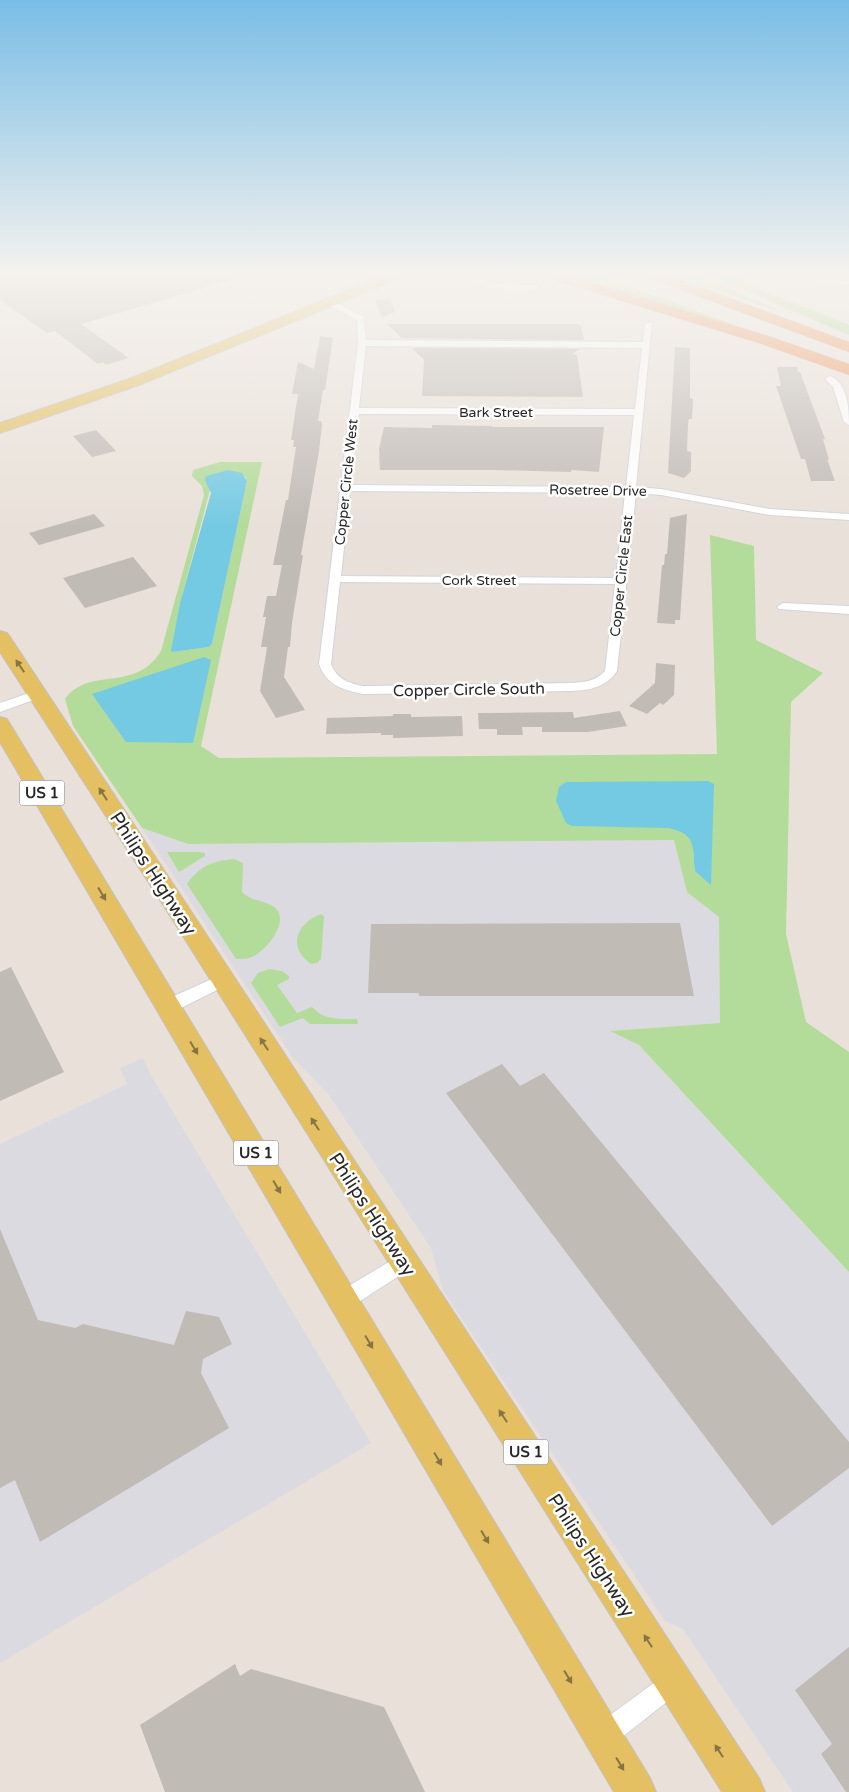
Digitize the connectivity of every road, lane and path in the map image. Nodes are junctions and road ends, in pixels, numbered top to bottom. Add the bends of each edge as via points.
1 (189, 360) edge
2 (360, 360) edge
3 (644, 360) edge
4 (820, 360) edge
5 (849, 370) edge
6 (830, 379) dead end
7 (354, 411) junction
8 (639, 412) junction
9 (849, 422) edge
10 (0, 428) edge
11 (346, 488) junction
12 (630, 490) junction
13 (849, 517) edge
14 (336, 579) junction
15 (621, 581) junction
16 (783, 607) dead end
17 (849, 610) edge
18 (0, 637) edge
19 (333, 679) joint
20 (606, 679) joint
21 (38, 694) junction
22 (0, 708) edge
23 (0, 724) edge
24 (223, 980) junction
25 (169, 1006) junction
26 (404, 1262) junction
27 (344, 1300) junction
28 (674, 1682) junction
29 (603, 1736) junction
30 (636, 1792) edge
31 (745, 1792) edge

1 - 10 main road via 122,387
2 - 7 street, Copper Circle West
3 - 8 street, Copper Circle East
4 - 5 highway
6 - 9 street via 837,386
7 - 8 street, Bark Street
7 - 11 street, Copper Circle West
8 - 12 street, Copper Circle East
11 - 12 street, Rosetree Drive
11 - 14 street, Copper Circle West
12 - 13 street, Rosetree Drive via 661,492 770,512
12 - 15 street, Copper Circle East
14 - 15 street, Cork Street
14 - 19 street, Copper Circle West via 325,664
15 - 20 street, Copper Circle East via 611,671
16 - 17 street
21 -> 18 main road, Philips Highway / US 1
19 - 20 street, Copper Circle South via 349,688 363,690 572,687
21 - 22 street
24 -> 21 main road, Philips Highway / US 1
23 -> 25 main road, US 1
24 - 25 street
26 -> 24 main road, Philips Highway / US 1
25 -> 27 main road, US 1
26 - 27 street
28 -> 26 main road, Philips Highway / US 1
27 -> 29 main road, US 1
28 - 29 street
31 -> 28 main road, Philips Highway / US 1
29 -> 30 main road, US 1

